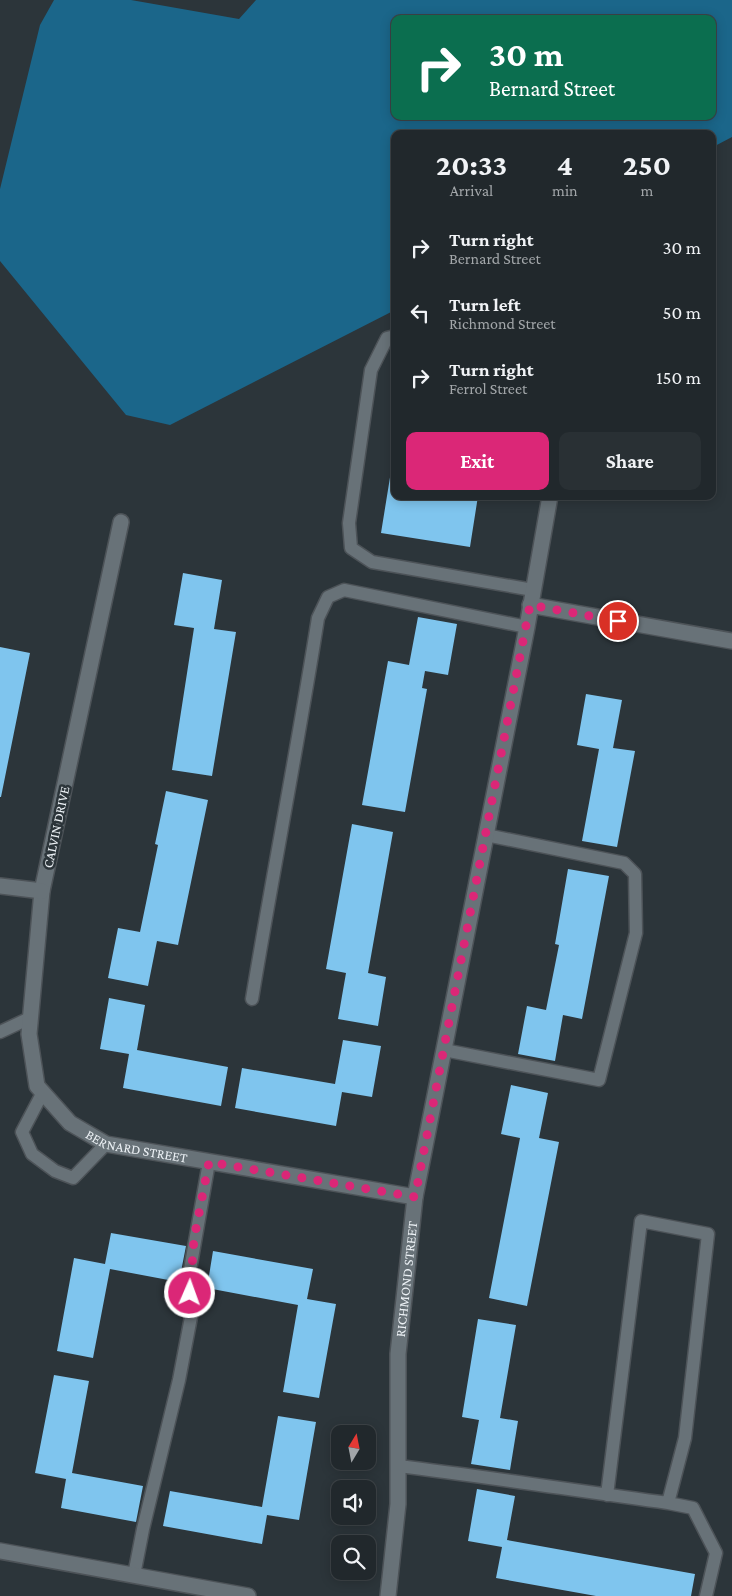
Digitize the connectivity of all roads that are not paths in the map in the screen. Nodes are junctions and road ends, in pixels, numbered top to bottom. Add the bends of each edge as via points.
1 (391, 337) edge
2 (549, 500) edge
3 (121, 522) dead end
4 (533, 590) junction
5 (530, 605) junction
6 (527, 627) junction
7 (732, 641) edge
8 (486, 835) junction
9 (0, 886) edge
10 (42, 891) junction
11 (252, 1000) dead end
12 (30, 1018) junction
13 (0, 1032) edge
14 (444, 1050) junction
15 (43, 1092) junction
16 (70, 1122) joint
17 (106, 1144) junction
18 (209, 1162) junction
19 (415, 1197) junction
20 (398, 1466) junction
21 (607, 1495) junction
22 (668, 1503) junction
23 (0, 1551) edge
24 (134, 1576) junction
25 (248, 1596) edge
26 (388, 1596) edge
27 (706, 1596) edge

1 - 4 lane via 387,338 370,370 349,523 352,548 372,562
2 - 4 street, RICHMOND STREET
3 - 10 street, CALVIN DRIVE
4 - 5 street, RICHMOND STREET
5 - 6 street, RICHMOND STREET
5 - 7 street
6 - 8 street, RICHMOND STREET
6 - 11 lane via 344,590 328,597 318,618
8 - 14 street, RICHMOND STREET
8 - 14 lane via 624,863 635,874 636,933 599,1080
9 - 10 street
10 - 12 street, CALVIN DRIVE
12 - 13 lane
12 - 15 street, CALVIN DRIVE via 29,1034 37,1086
14 - 19 street, RICHMOND STREET
15 - 16 street, CALVIN DRIVE
15 - 17 lane via 22,1132 32,1154 55,1171 73,1178
16 - 17 street, BERNARD STREET
17 - 18 street, BERNARD STREET
18 - 19 street, BERNARD STREET
18 - 24 lane via 190,1270 190,1326
19 - 20 street, RICHMOND STREET via 398,1354
20 - 21 lane
20 - 26 street, RICHMOND STREET via 398,1504
21 - 22 lane
21 - 22 lane via 641,1221 708,1234 685,1438
22 - 27 lane via 693,1508 716,1553
23 - 24 street
24 - 25 street

